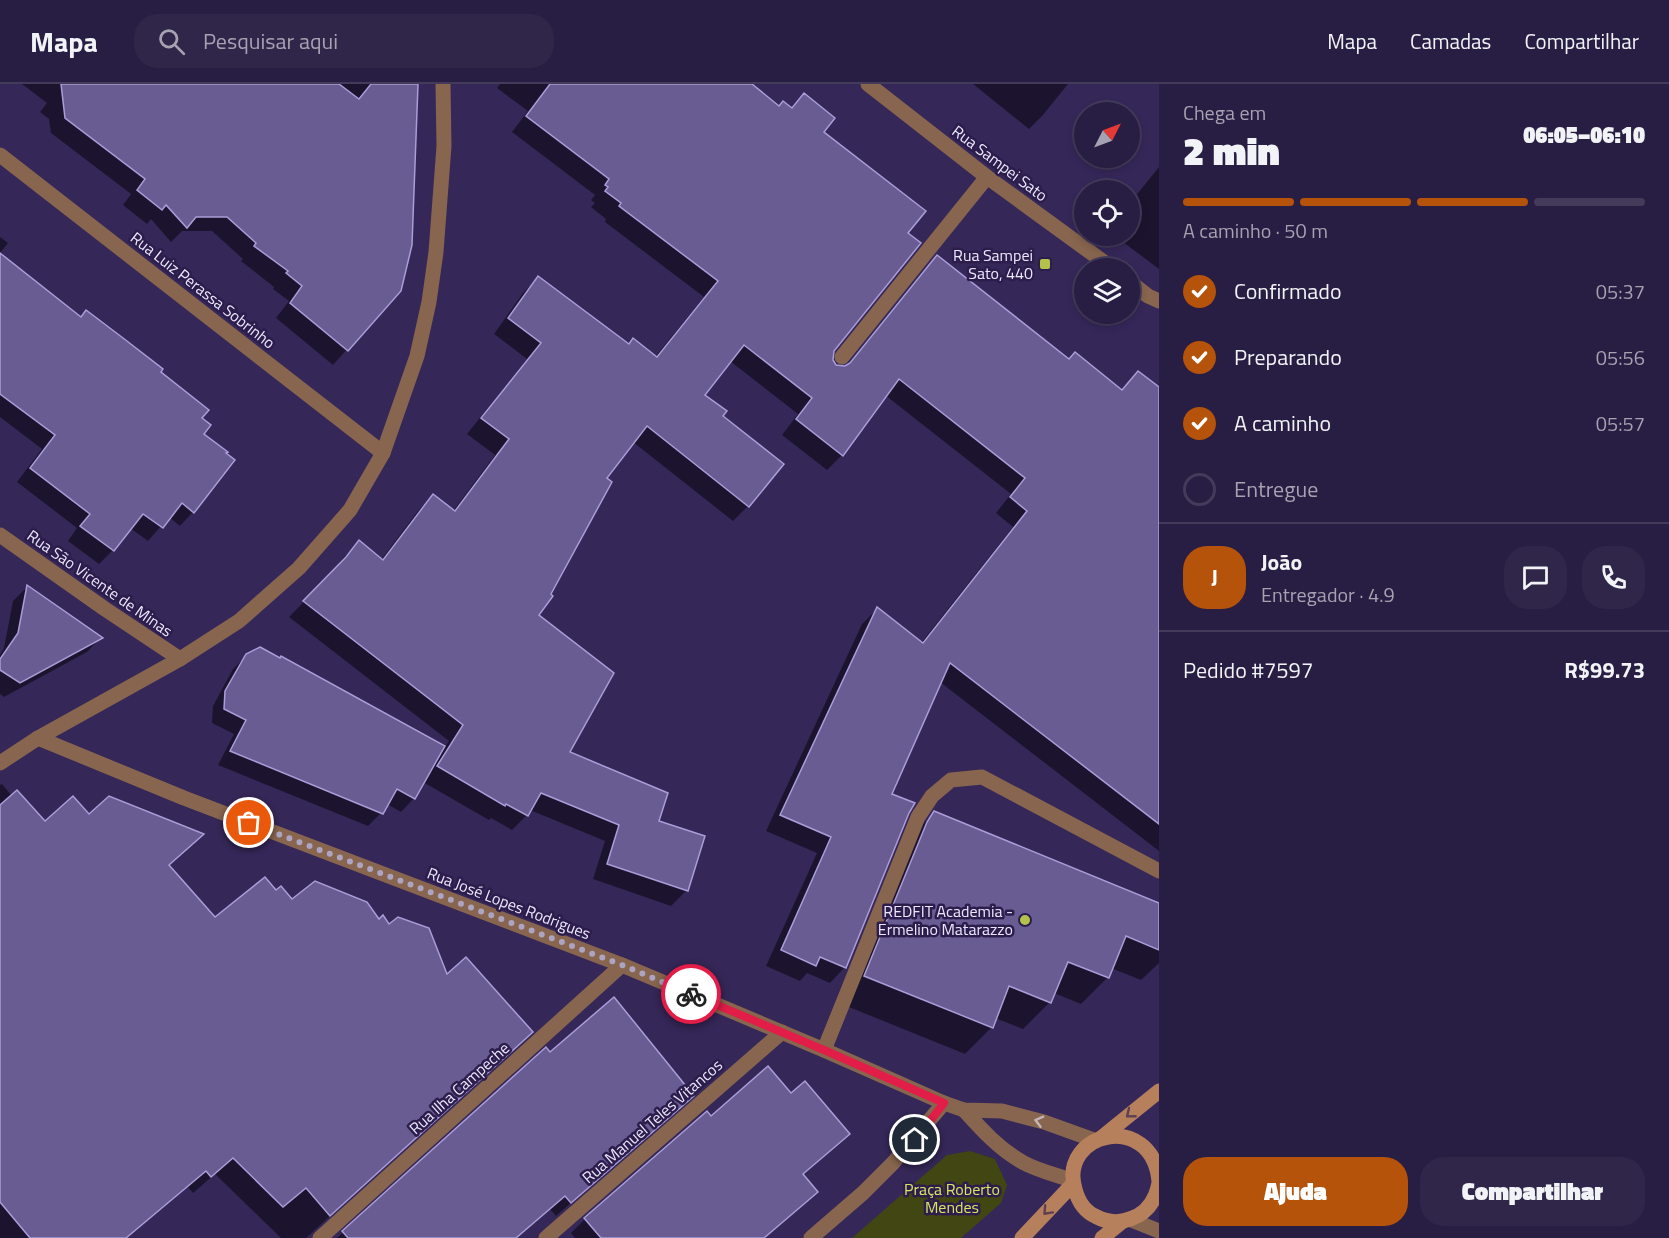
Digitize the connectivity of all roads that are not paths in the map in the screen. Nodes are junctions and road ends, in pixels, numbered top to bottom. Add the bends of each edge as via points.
1 (443, 84) edge
2 (868, 84) edge
3 (0, 155) edge
4 (987, 177) junction
5 (1098, 258) edge
6 (1140, 289) edge
7 (1154, 298) edge
8 (1159, 308) edge
9 (842, 357) dead end
10 (383, 453) junction
11 (0, 535) edge
12 (180, 659) junction
13 (38, 738) junction
14 (0, 763) edge
15 (1159, 871) edge
16 (622, 965) junction
17 (782, 1032) junction
18 (824, 1050) junction
19 (1159, 1091) edge
20 (944, 1103) junction
21 (964, 1110) junction
22 (1098, 1139) junction
23 (1159, 1175) edge
24 (1073, 1182) junction
25 (1126, 1220) junction
26 (1159, 1231) edge
27 (320, 1238) edge
28 (546, 1238) edge
29 (811, 1238) edge
30 (1022, 1238) edge
31 (1102, 1238) edge

1 - 10 street via 444,146 429,302 417,357
2 - 4 street, Rua Sampei Sato
3 - 10 street, Rua Luiz Perassa Sobrinho
4 - 5 street, Rua Sampei Sato
4 - 9 street
6 - 7 street
7 - 8 street
10 - 12 street via 350,510 299,568 240,621
11 - 12 street, Rua São Vicente de Minas
12 - 13 street
13 - 14 street
13 - 16 street, Rua José Lopes Rodrigues via 184,798
15 - 18 street via 982,777 951,780 932,796 918,817
16 - 17 street, Rua José Lopes Rodrigues
16 - 27 street, Rua Ilha Campeche
17 - 18 street, Rua José Lopes Rodrigues
17 - 28 street, Rua Manuel Teles Vitancos
18 - 20 street, Rua José Lopes Rodrigues
19 -> 22 main road
20 - 21 street, Rua José Lopes Rodrigues
20 - 29 street via 893,1163
22 -> 21 street, Rua José Lopes Rodrigues via 1002,1111
21 - 24 street, Rua José Lopes Rodrigues via 1008,1153
22 - 23 main road via 1116,1136 1143,1145 1153,1156
22 - 24 main road via 1079,1155
23 - 25 main road via 1155,1197 1147,1209
24 - 25 main road via 1077,1197 1090,1213 1109,1222
24 -> 30 main road
25 - 26 street
25 - 31 main road

